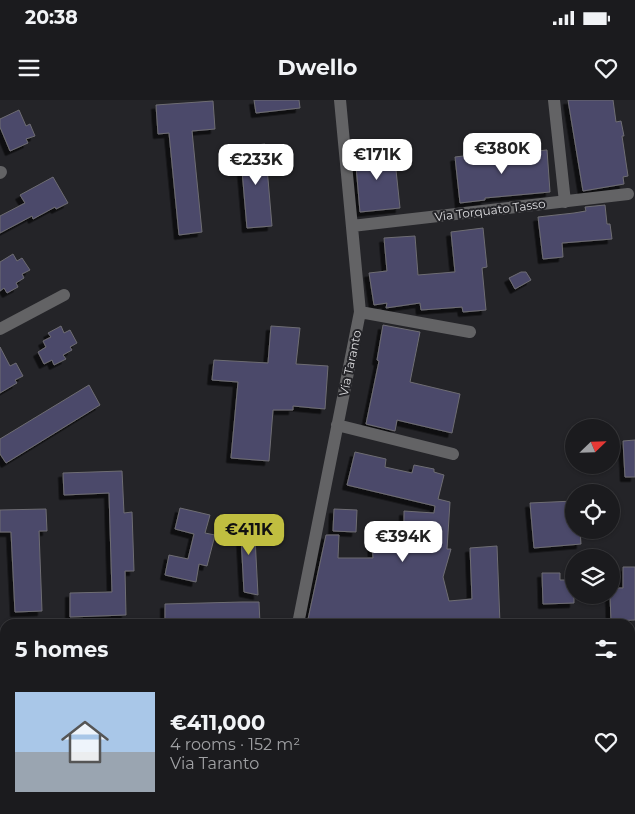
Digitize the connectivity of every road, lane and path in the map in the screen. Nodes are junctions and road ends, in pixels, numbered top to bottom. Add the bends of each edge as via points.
1 (340, 100) edge
2 (554, 100) edge
3 (628, 194) dead end
4 (565, 202) junction
5 (352, 226) junction
6 (64, 295) dead end
7 (360, 312) junction
8 (0, 329) edge
9 (470, 332) dead end
10 (337, 426) junction
11 (453, 454) dead end
12 (299, 619) edge

1 - 5 street, Via Taranto
2 - 4 street
3 - 4 street, Via Torquato Tasso
4 - 5 street, Via Torquato Tasso
5 - 7 street, Via Taranto
6 - 8 street
7 - 9 street
7 - 10 street, Via Taranto
10 - 11 street
10 - 12 street, Via Taranto

